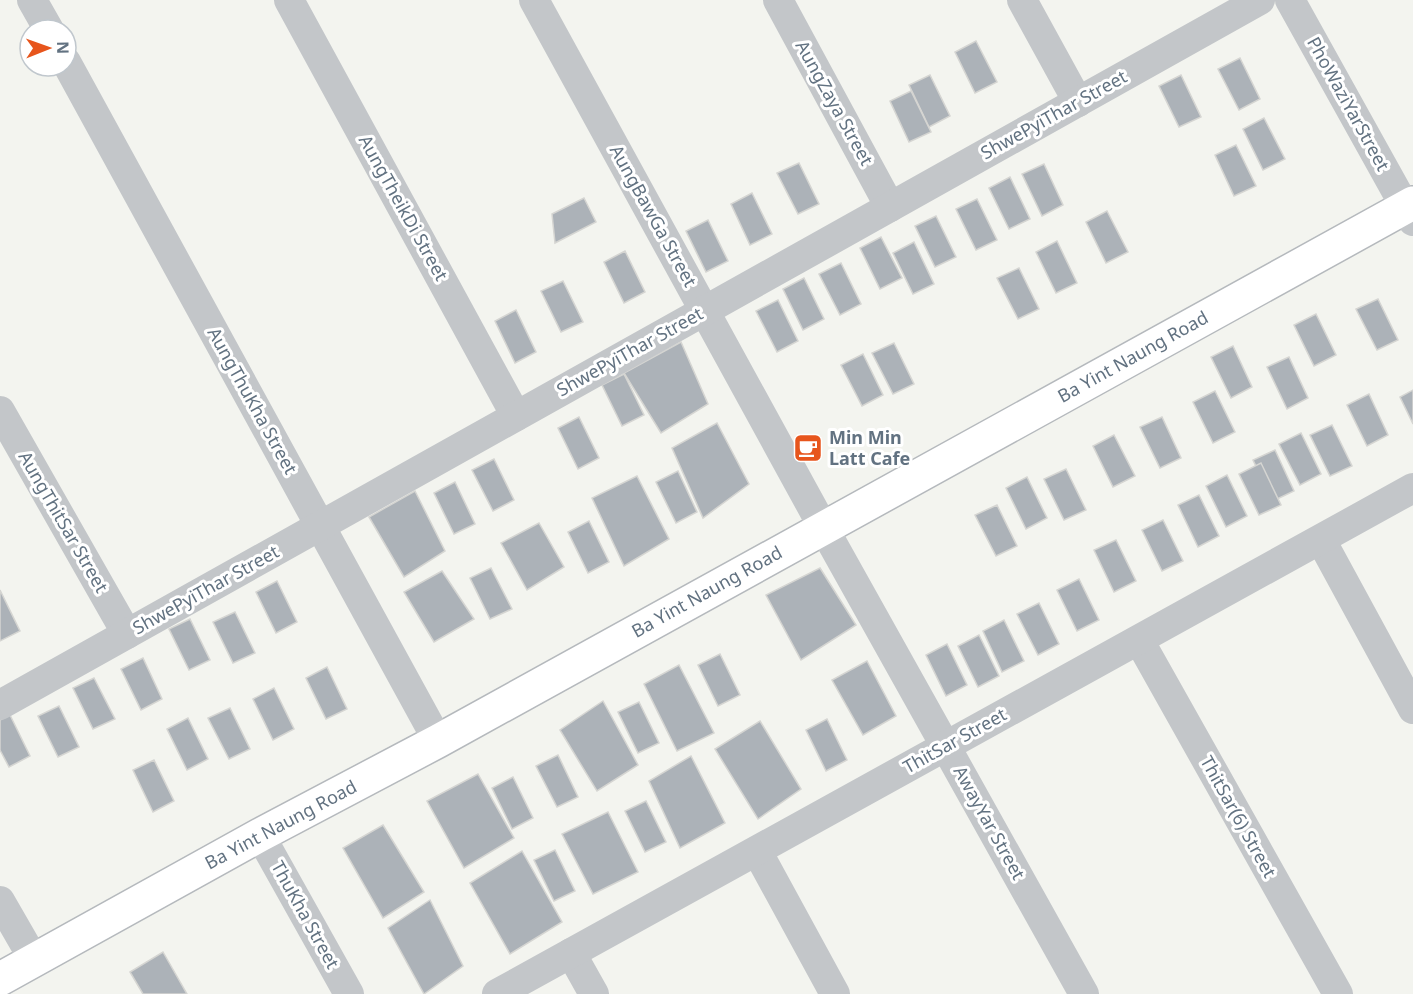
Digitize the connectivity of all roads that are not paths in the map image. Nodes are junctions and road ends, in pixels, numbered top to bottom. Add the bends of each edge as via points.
1 (32, 0) edge
2 (289, 0) edge
3 (534, 0) edge
4 (778, 0) edge
5 (1022, 0) edge
6 (1260, 0) edge
7 (1290, 0) edge
8 (42, 18) edge
9 (75, 78) edge
10 (1078, 102) junction
11 (890, 207) junction
12 (1410, 210) edge
13 (704, 311) junction
14 (516, 416) junction
15 (4, 427) edge
16 (1413, 488) edge
17 (320, 526) junction
18 (823, 527) junction
19 (1322, 540) junction
20 (127, 634) junction
21 (1139, 640) junction
22 (0, 705) edge
23 (1413, 709) edge
24 (438, 741) junction
25 (946, 746) junction
26 (260, 835) junction
27 (757, 851) junction
28 (0, 901) edge
29 (571, 954) junction
30 (34, 960) junction
31 (0, 979) edge
32 (349, 994) edge
33 (497, 994) edge
34 (594, 994) edge
35 (835, 994) edge
36 (1084, 994) edge
37 (1338, 994) edge

1 - 8 street
2 - 14 street, AungTheikDi Street
3 - 13 street, AungBawGa Street
4 - 11 street, AungZaya Street
5 - 10 street
6 - 10 street, ShwePyiThar Street
7 - 12 street, PhoWaziYarStreet
9 - 17 street, AungThuKha Street
10 - 11 street, ShwePyiThar Street
11 - 13 street, ShwePyiThar Street
12 - 18 main road, Ba Yint Naung Road
13 - 14 street, ShwePyiThar Street
13 - 18 street, AungBawGa Street
14 - 17 street, ShwePyiThar Street
15 - 20 street, AungThitSar Street
16 - 19 street, ThitSar Street
17 - 20 street, ShwePyiThar Street
17 - 24 street, AungThuKha Street
18 - 24 main road, Ba Yint Naung Road
18 - 25 street, AwayYar Street
19 - 21 street, ThitSar Street
19 - 23 street
20 - 22 street, ShwePyiThar Street
21 - 25 street, ThitSar Street
21 - 37 street, ThitSar(6) Street
24 - 26 main road, Ba Yint Naung Road
25 - 27 street, ThitSar Street
25 - 36 street, AwayYar Street
26 - 30 main road, Ba Yint Naung Road
26 - 32 street, ThuKha Street
27 - 29 street, ThitSar Street
27 - 35 street
28 - 30 street
29 - 33 street, ThitSar Street
29 - 34 street
30 - 31 main road, Ba Yint Naung Road

